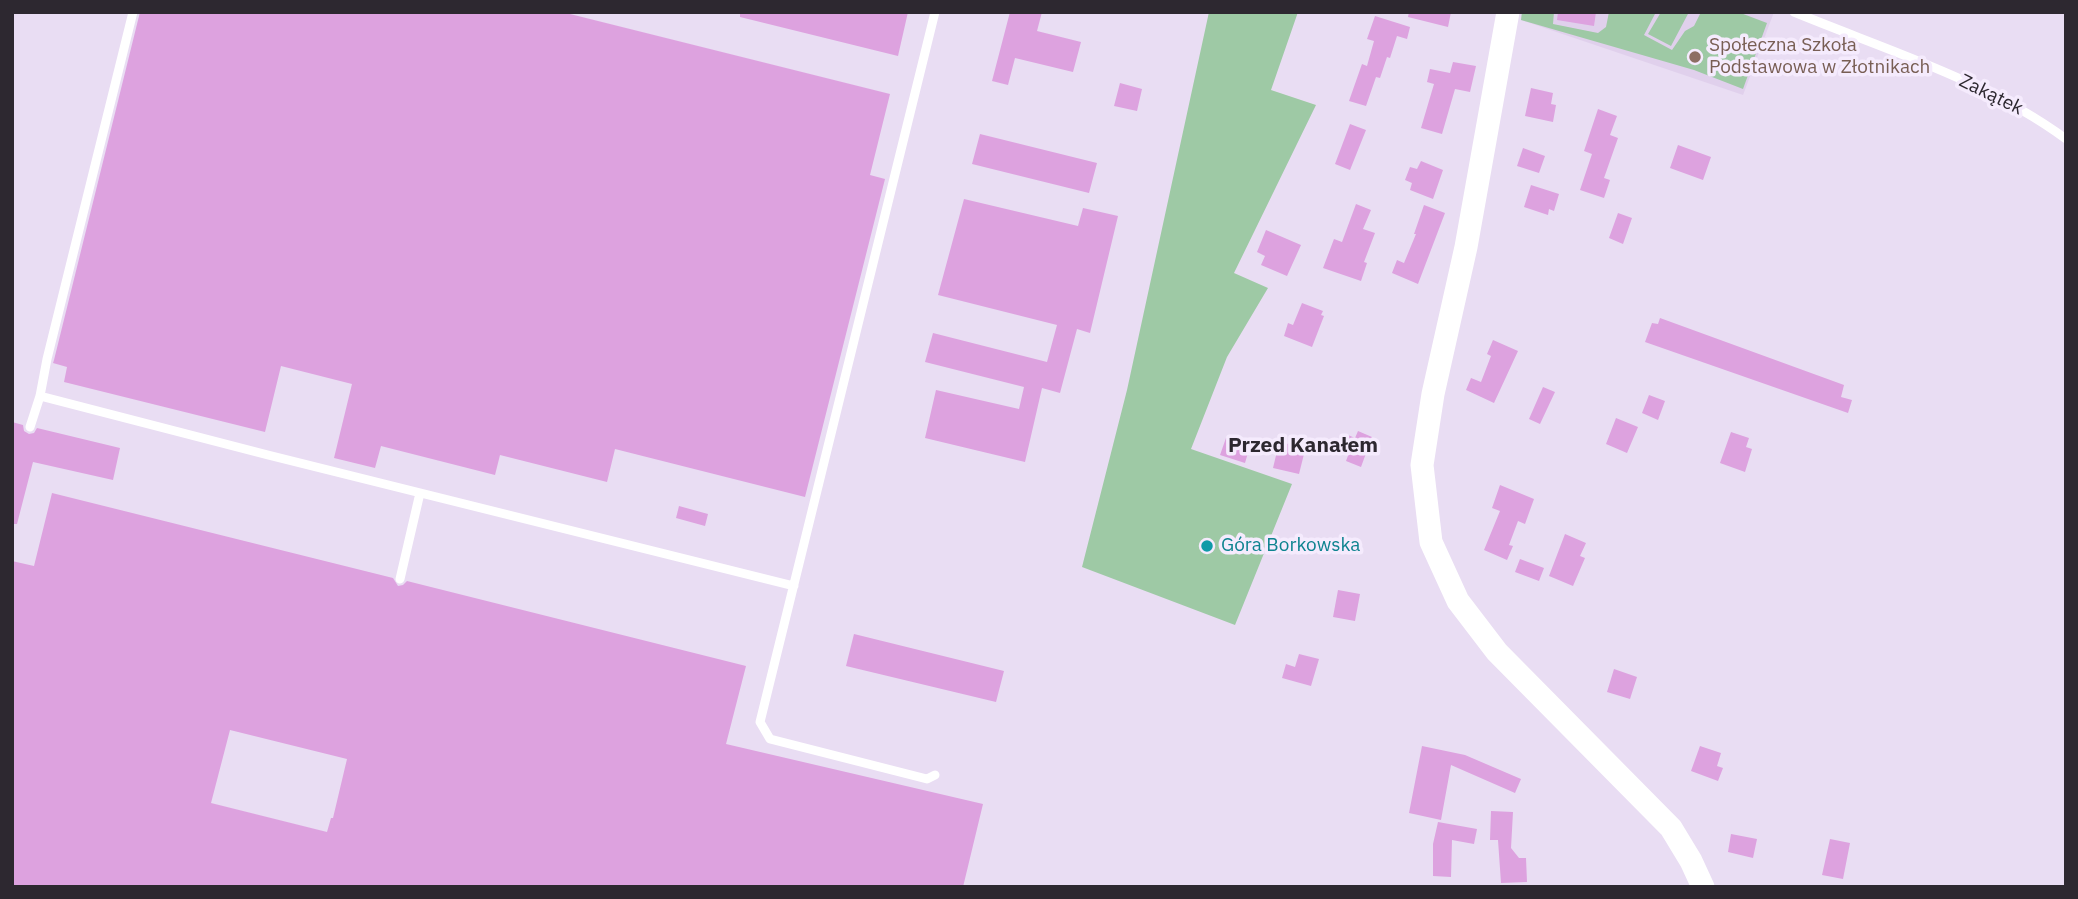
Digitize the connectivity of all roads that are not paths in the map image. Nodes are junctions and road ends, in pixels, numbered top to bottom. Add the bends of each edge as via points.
1 (133, 12) edge
2 (935, 12) edge
3 (1507, 12) edge
4 (1794, 12) edge
5 (2066, 139) edge
6 (40, 396) junction
7 (30, 427) dead end
8 (420, 493) junction
9 (400, 579) dead end
10 (794, 586) junction
11 (934, 775) dead end
12 (1703, 887) edge

1 - 6 lane
2 - 10 lane
3 - 12 street via 1422,465 1431,542 1458,601 1497,652 1671,828
4 - 5 lane, Zakątek via 1964,81 2036,117
6 - 7 lane
6 - 8 lane
8 - 9 lane
8 - 10 lane
10 - 11 lane via 761,722 770,738 928,779

